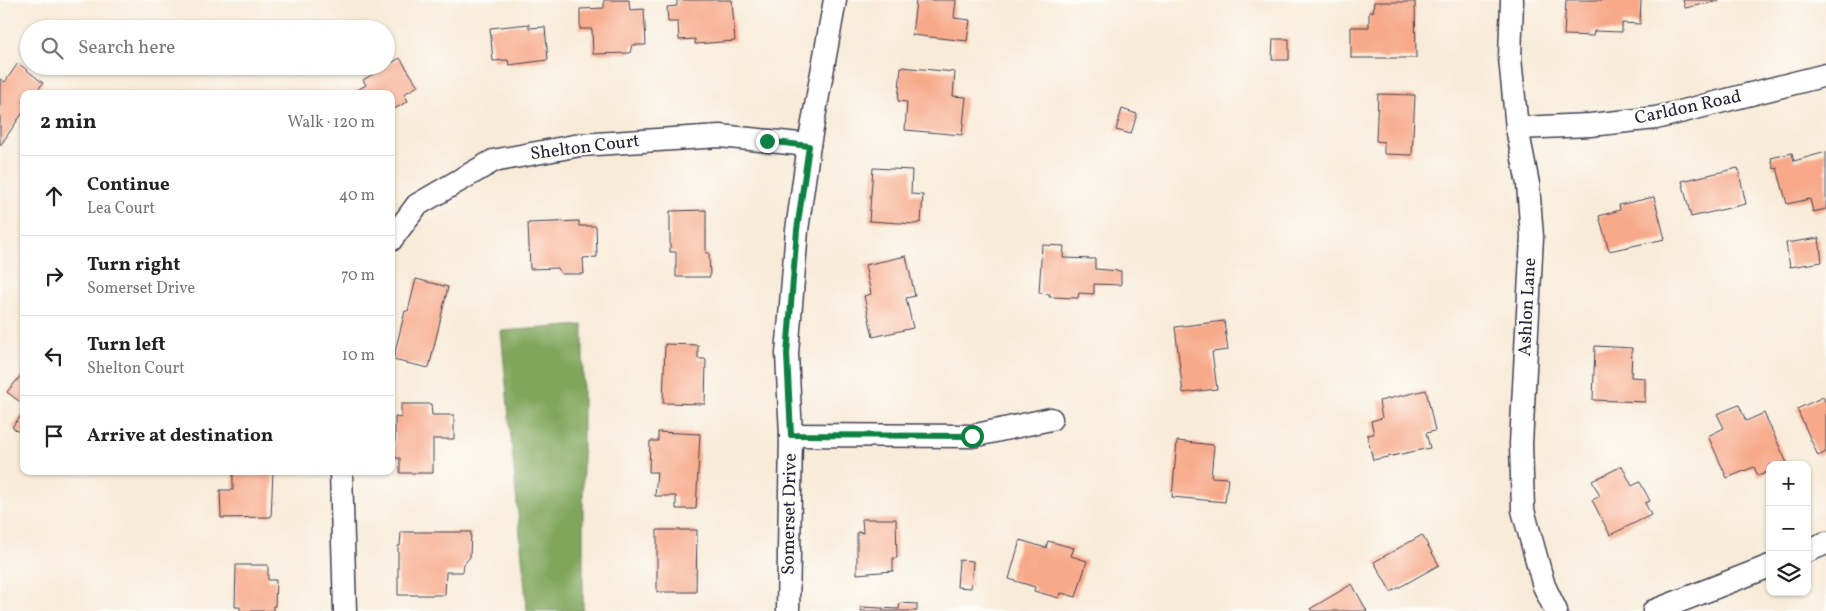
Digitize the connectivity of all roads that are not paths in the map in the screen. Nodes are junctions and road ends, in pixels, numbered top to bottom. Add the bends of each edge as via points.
1 (835, 0) edge
2 (1512, 0) edge
3 (1826, 75) edge
4 (1517, 128) junction
5 (809, 146) junction
6 (395, 235) edge
7 (1051, 419) dead end
8 (791, 435) junction
9 (341, 475) edge
10 (1826, 543) edge
11 (1811, 549) edge
12 (1766, 568) edge
13 (345, 611) edge
14 (788, 611) edge
15 (1556, 611) edge
16 (1654, 611) edge

1 - 5 street, Somerset Drive
2 - 4 street, Ashlon Lane via 1510,58
3 - 4 street, Carldon Road via 1656,118
4 - 15 street, Ashlon Lane via 1528,184 1532,237 1521,444 1523,510 1544,586
5 - 6 street, Shelton Court via 720,136 580,145 493,161 417,205
5 - 8 street, Somerset Drive via 797,230 787,354
7 - 8 street via 972,436
8 - 14 street, Somerset Drive
9 - 13 street
10 - 11 street
12 - 16 street

